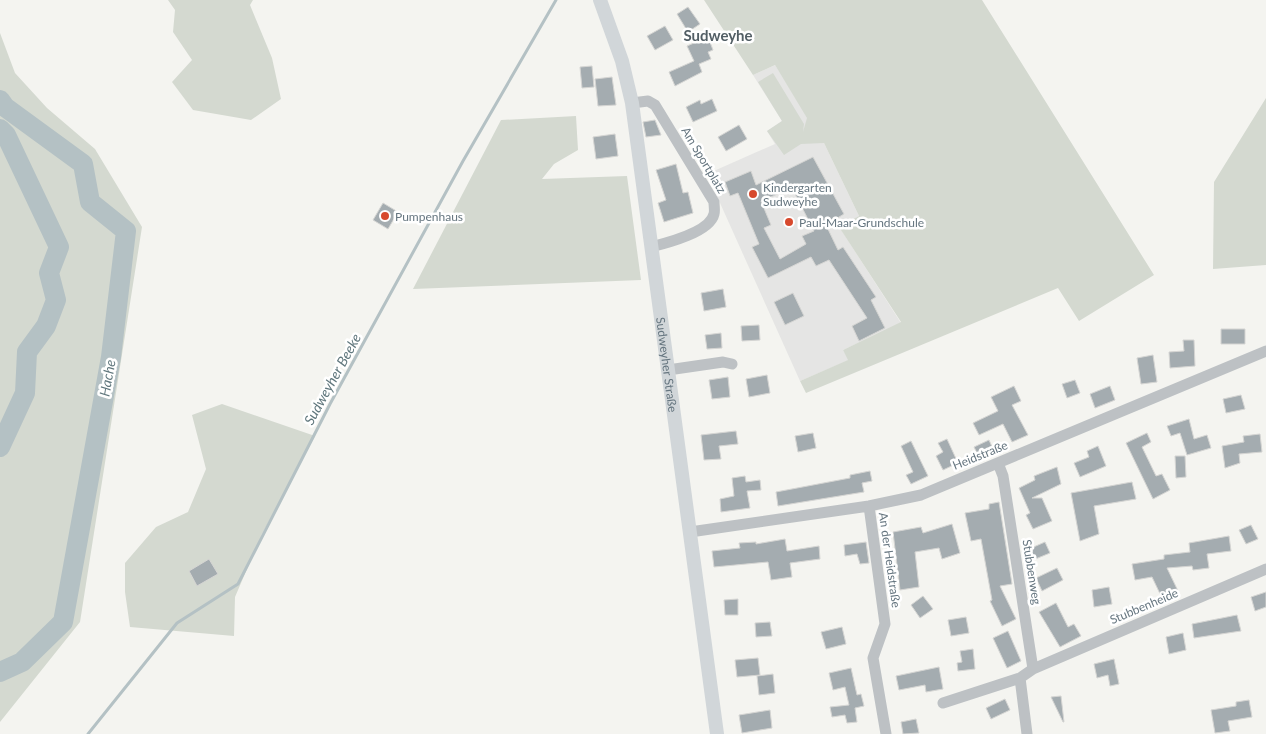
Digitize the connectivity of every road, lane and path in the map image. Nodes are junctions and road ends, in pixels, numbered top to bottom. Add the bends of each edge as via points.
1 (600, 0) edge
2 (632, 104) junction
3 (651, 247) junction
4 (1266, 351) edge
5 (732, 364) dead end
6 (668, 370) junction
7 (998, 463) junction
8 (869, 506) junction
9 (690, 532) junction
10 (1266, 569) edge
11 (1033, 669) junction
12 (1020, 678) junction
13 (943, 703) dead end
14 (717, 734) edge
15 (886, 734) edge
16 (1027, 734) edge

1 - 2 main road, Sudweyher Straße via 622,61
2 - 3 main road, Sudweyher Straße
2 - 3 street, Am Sportplatz via 648,101 655,105 714,202 714,214 707,226
3 - 6 main road, Sudweyher Straße
4 - 7 street, Heidstraße
5 - 6 street via 723,362
6 - 9 main road, Sudweyher Straße
7 - 8 street, Heidstraße via 921,495
7 - 11 street, Stubbenweg via 1003,476
8 - 9 street, Heidstraße
8 - 15 street, An der Heidstraße via 885,624 873,658
9 - 14 main road, Sudweyher Straße
10 - 11 street, Stubbenheide
11 - 12 street
12 - 13 street
12 - 16 street

